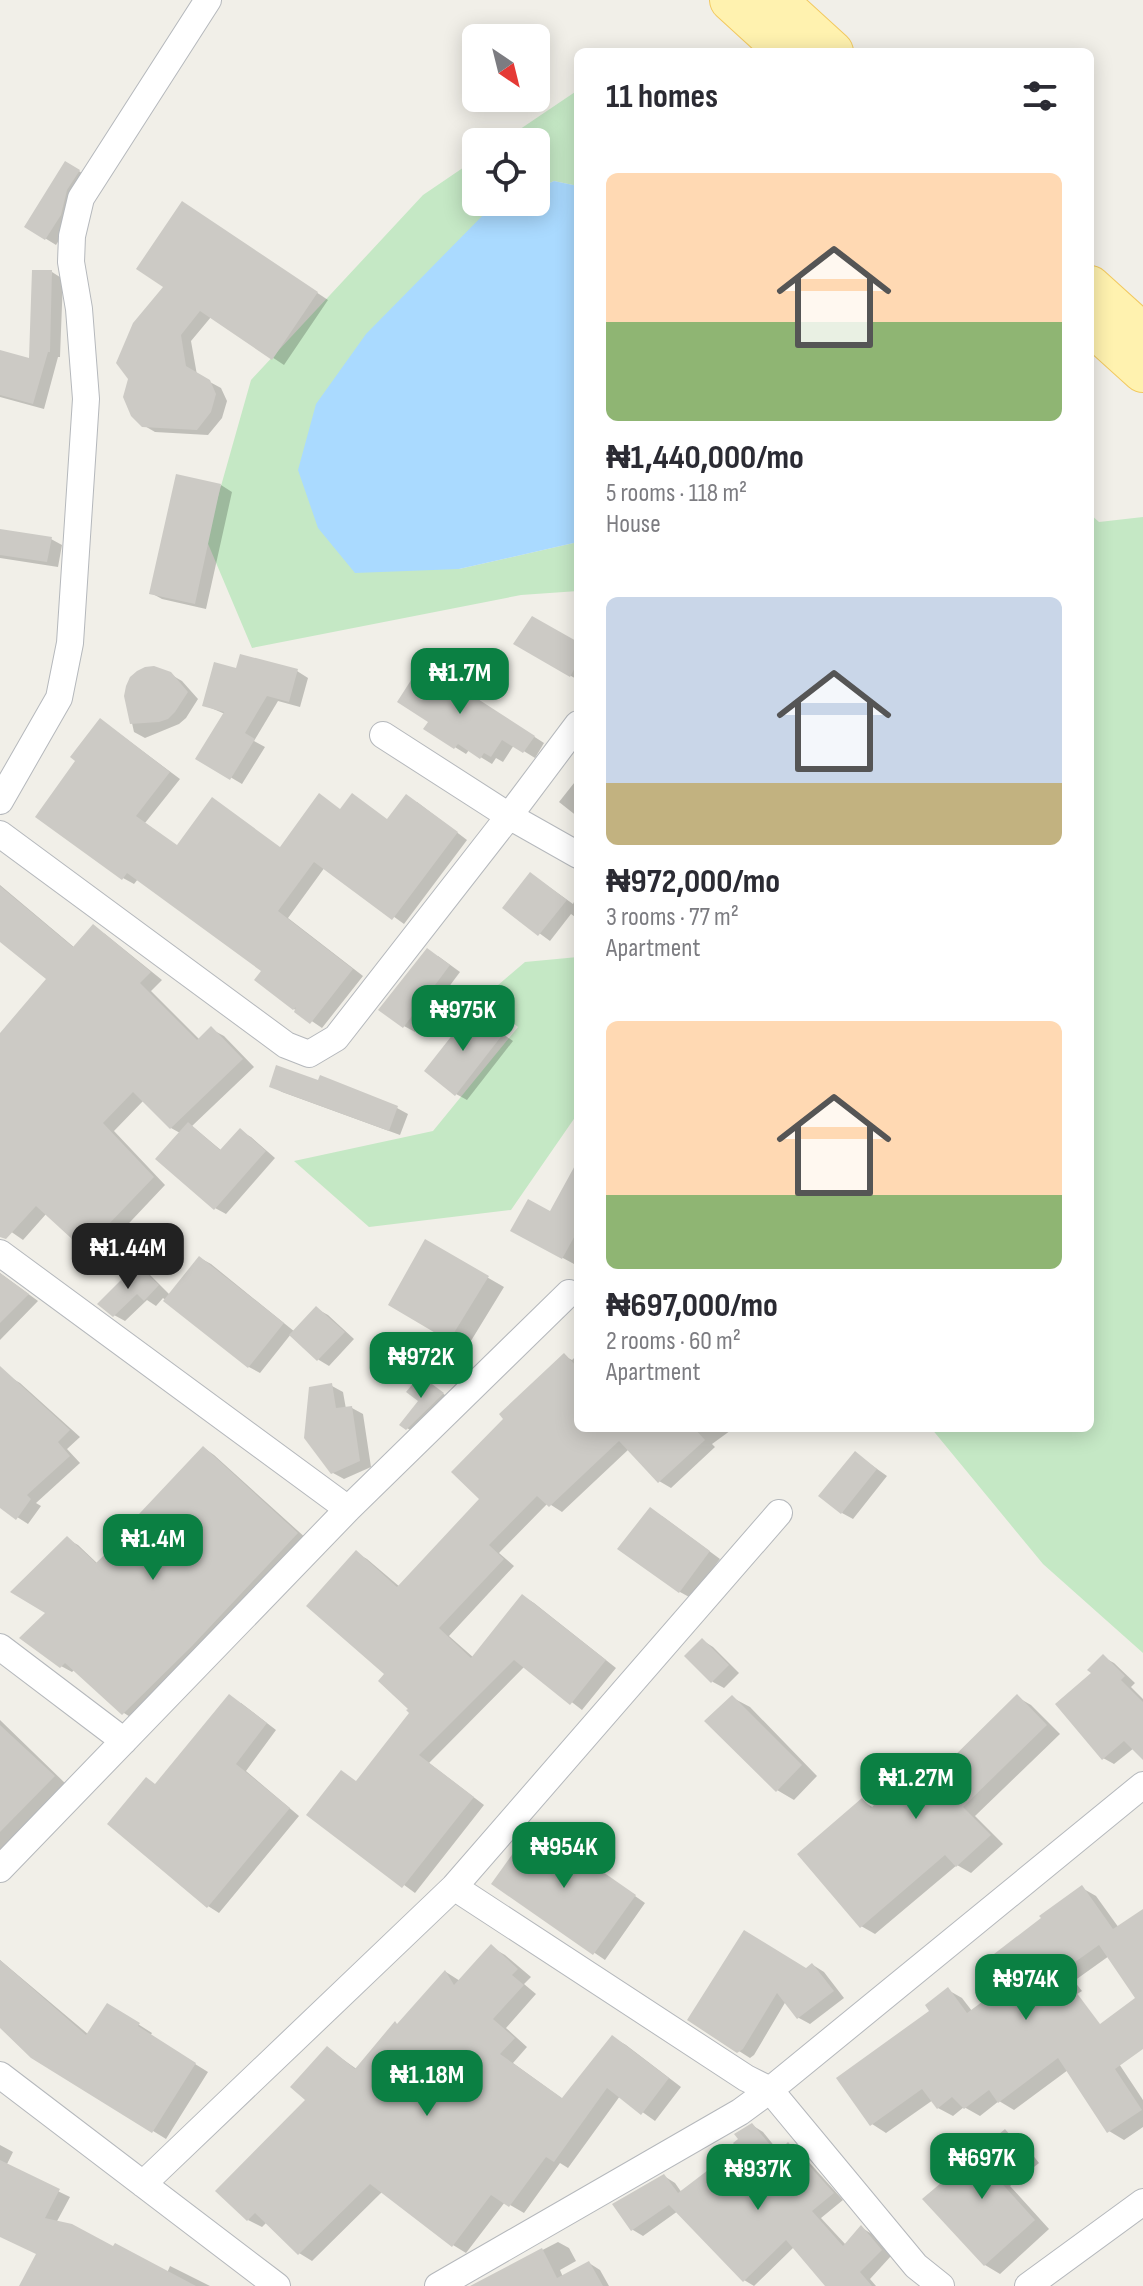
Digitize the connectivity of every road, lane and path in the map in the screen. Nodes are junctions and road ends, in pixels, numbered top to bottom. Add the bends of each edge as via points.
1 (208, 0) edge
2 (731, 0) edge
3 (775, 0) edge
4 (784, 48) edge
5 (828, 48) edge
6 (1094, 290) edge
7 (1094, 327) edge
8 (1141, 329) edge
9 (1143, 371) edge
10 (574, 729) edge
11 (383, 735) dead end
12 (0, 801) edge
13 (509, 816) junction
14 (0, 834) edge
15 (574, 853) edge
16 (0, 1253) edge
17 (569, 1293) dead end
18 (348, 1509) junction
19 (779, 1513) dead end
20 (0, 1647) edge
21 (124, 1741) junction
22 (1143, 1785) edge
23 (0, 1869) edge
24 (454, 1887) junction
25 (0, 2075) edge
26 (770, 2090) junction
27 (143, 2184) junction
28 (1143, 2202) edge
29 (277, 2286) edge
30 (438, 2286) edge
31 (941, 2286) edge
32 (1028, 2286) edge

1 - 12 street via 81,198 71,262 86,399 70,643 59,698
2 - 4 main road
3 - 5 main road
6 - 8 main road
7 - 9 main road
10 - 13 street
11 - 13 street
13 - 14 street via 336,1038 309,1054 286,1045
13 - 15 street
16 - 18 street
17 - 18 street
18 - 21 street
19 - 24 street
20 - 21 street
21 - 23 street
22 - 26 street
24 - 26 street
24 - 27 street
25 - 27 street
26 - 30 street
26 - 31 street via 916,2266
27 - 29 street
28 - 32 street

